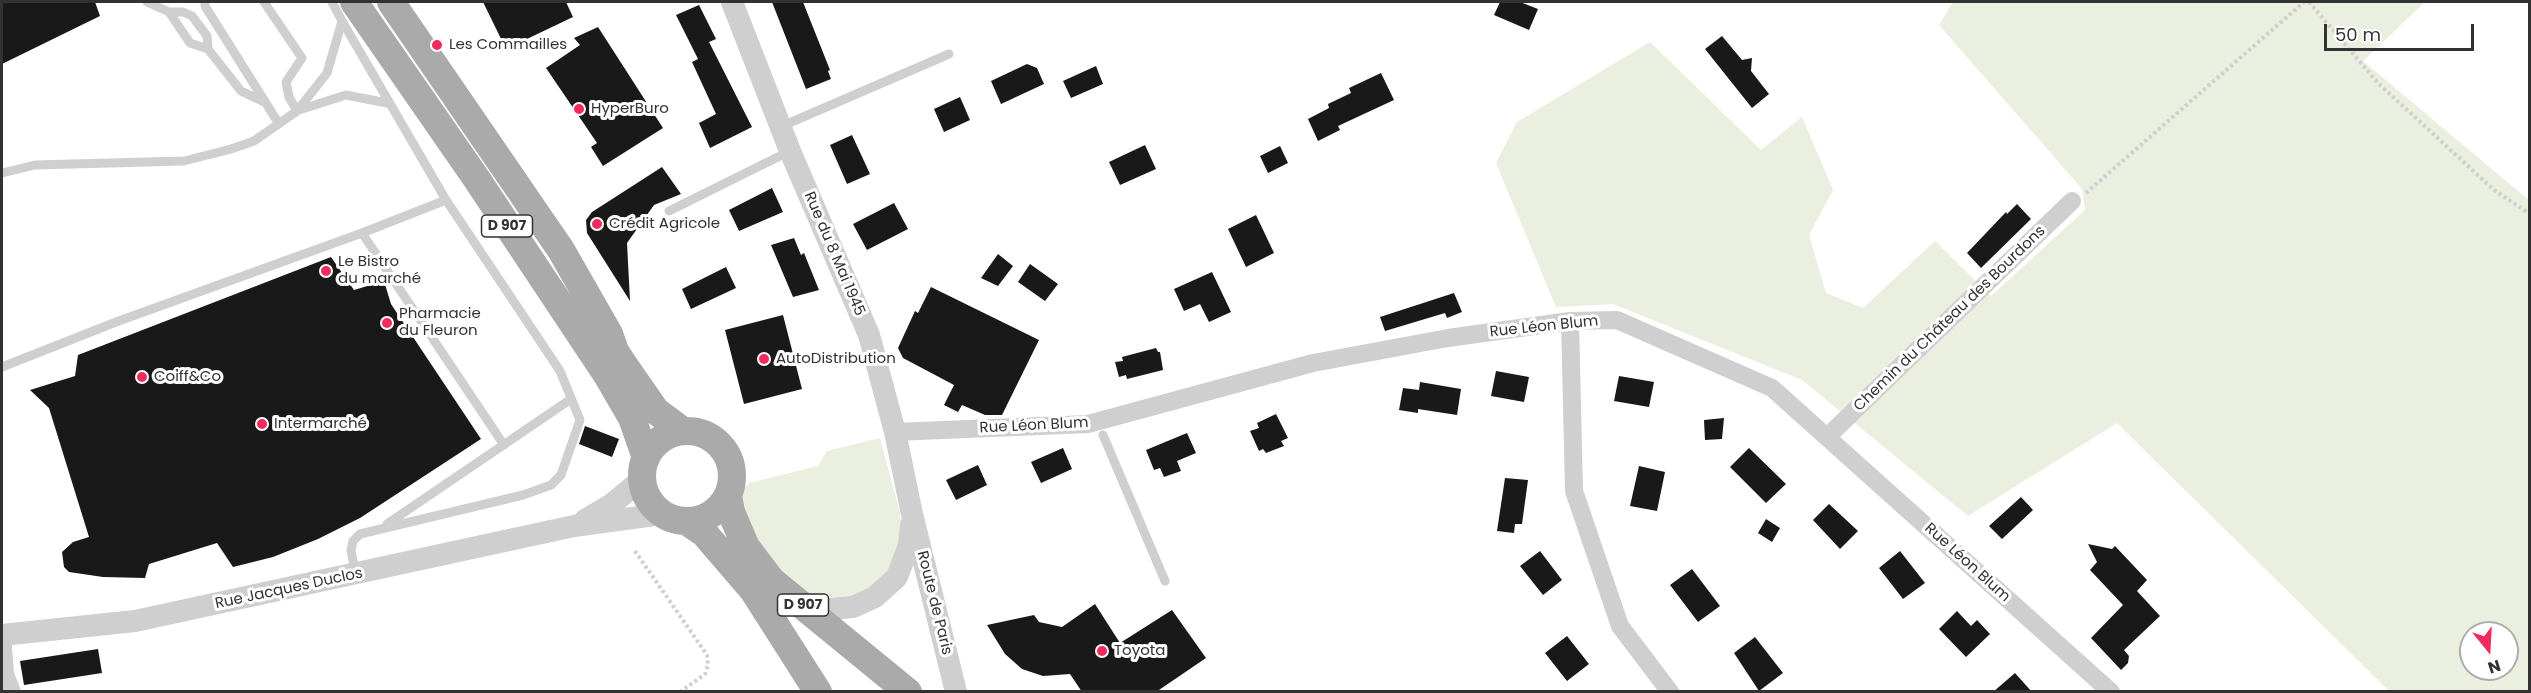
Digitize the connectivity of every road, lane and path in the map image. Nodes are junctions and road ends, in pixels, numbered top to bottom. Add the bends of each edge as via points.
1 (147, 2) edge
2 (205, 2) edge
3 (264, 2) edge
4 (332, 2) edge
5 (391, 2) edge
6 (732, 2) edge
7 (2304, 2) edge
8 (2310, 2) edge
9 (348, 11) edge
10 (169, 12) junction
11 (208, 49) junction
12 (949, 54) dead end
13 (266, 103) junction
14 (387, 103) junction
15 (297, 111) junction
16 (279, 124) junction
17 (780, 127) junction
18 (790, 151) junction
19 (2, 173) edge
20 (446, 200) junction
21 (2072, 201) joint
22 (669, 211) dead end
23 (2529, 214) edge
24 (362, 232) junction
25 (1570, 321) junction
26 (2, 367) edge
27 (572, 399) junction
28 (683, 431) junction
29 (895, 432) junction
30 (1103, 435) dead end
31 (1827, 437) junction
32 (504, 444) junction
33 (644, 468) junction
34 (728, 496) junction
35 (912, 514) junction
36 (674, 518) junction
37 (574, 526) junction
38 (383, 527) junction
39 (635, 551) dead end
40 (355, 574) junction
41 (1165, 581) dead end
42 (810, 611) junction
43 (2, 635) edge
44 (12, 692) edge
45 (680, 692) edge
46 (818, 692) edge
47 (908, 692) edge
48 (956, 692) edge
49 (1670, 692) edge
50 (2111, 692) edge

1 - 10 lane
2 - 13 lane
3 - 15 lane via 302,58 286,82
4 - 9 lane
5 - 28 main road, D 907 via 561,250 624,365 656,411
6 - 17 street, Rue du 8 Mai 1945
7 - 21 path via 2092,188
8 - 23 path via 2378,83 2494,190
9 - 14 lane
9 - 15 lane via 327,73
9 - 33 main road, D 907 via 476,178 607,375 632,418
10 - 11 lane via 190,43
10 - 11 lane via 192,16 207,36
11 - 13 lane via 241,91
12 - 17 lane
13 - 16 lane
14 - 15 lane via 346,95
14 - 20 lane
15 - 16 lane
16 - 19 lane via 254,141 184,161 35,165
17 - 18 street, Rue du 8 Mai 1945
18 - 22 lane
18 - 29 street, Rue du 8 Mai 1945 via 869,335
20 - 24 lane
20 - 27 lane via 560,371
21 - 31 street, Chemin du Château des Bourdons
24 - 26 lane
24 - 32 lane
25 - 29 street, Rue Léon Blum via 1313,363 1088,424
25 - 31 street, Rue Léon Blum via 1617,320 1772,388
25 - 49 street via 1574,491 1620,626
27 - 32 lane
27 - 38 lane via 580,420 561,475 551,485
28 - 33 main road via 661,440
28 - 34 main road via 712,439 723,449 732,477
29 - 35 street, Rue du 8 Mai 1945
30 - 41 lane
31 - 50 street, Rue Léon Blum
32 - 38 lane
33 - 36 main road via 645,492 652,504
33 - 37 street, Rue Jacques Duclos via 612,504
34 - 36 main road via 710,515 698,520
34 - 42 main road, D 907 via 746,546 771,580
35 - 42 street via 909,545 897,577 875,597 853,607
35 - 48 street, Route de Paris
36 - 37 street, Rue Jacques Duclos
36 - 46 main road, D 907 via 704,533 753,590
37 - 40 street, Rue Jacques Duclos
38 - 40 lane via 360,534 352,541
39 - 45 path via 707,655 705,674
40 - 43 street, Rue Jacques Duclos via 135,621
42 - 47 main road, D 907
43 - 44 street via 5,674

